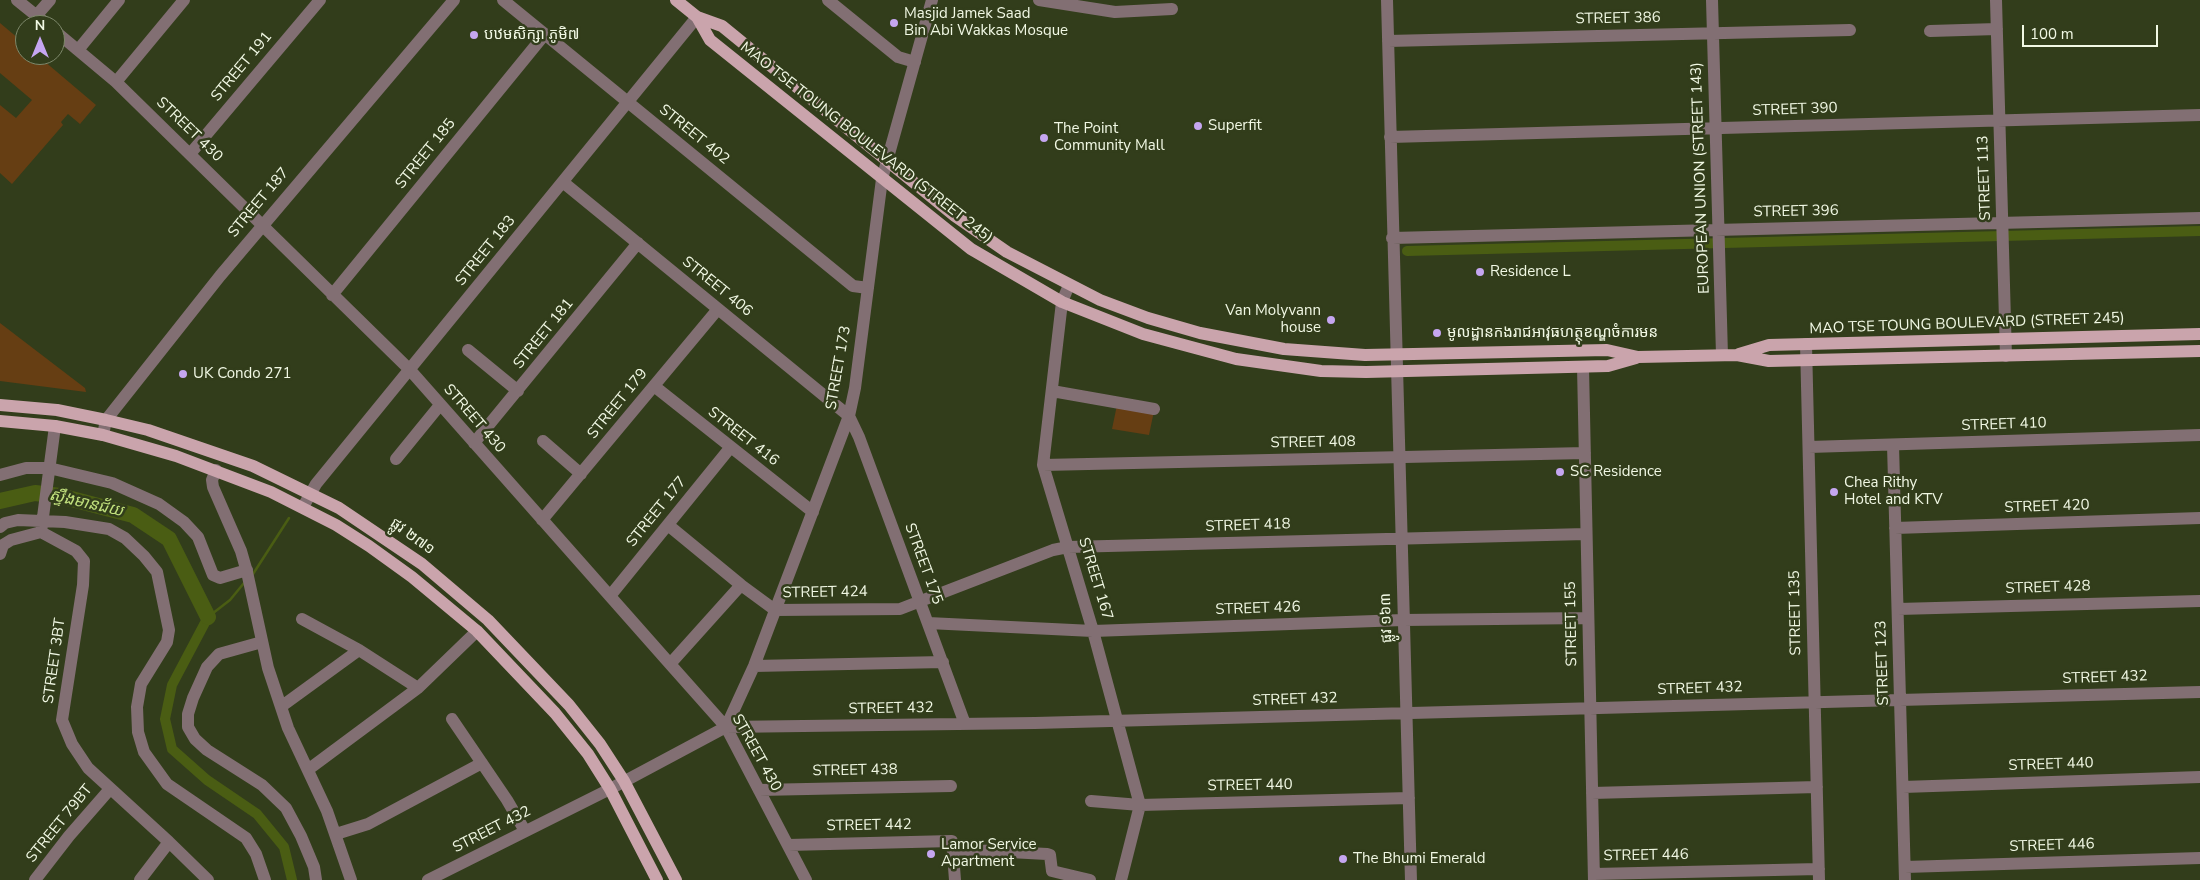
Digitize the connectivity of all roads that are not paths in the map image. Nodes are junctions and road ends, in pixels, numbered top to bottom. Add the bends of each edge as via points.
1 (17, 0) edge
2 (50, 0) edge
3 (119, 0) edge
4 (184, 0) edge
5 (320, 0) edge
6 (454, 0) edge
7 (503, 0) edge
8 (676, 0) edge
9 (828, 0) edge
10 (932, 0) edge
11 (1039, 0) edge
12 (1387, 0) edge
13 (1712, 0) edge
14 (1996, 0) edge
15 (1172, 9) dead end
16 (35, 15) edge
17 (37, 15) edge
18 (697, 17) junction
19 (1997, 29) junction
20 (1850, 30) dead end
21 (1930, 31) dead end
22 (545, 34) junction
23 (1713, 34) junction
24 (65, 39) edge
25 (1388, 41) junction
26 (78, 50) junction
27 (915, 62) junction
28 (116, 82) junction
29 (814, 101) junction
30 (629, 102) junction
31 (802, 115) junction
32 (2200, 115) edge
33 (1999, 120) junction
34 (1716, 128) junction
35 (1390, 137) junction
36 (190, 154) junction
37 (887, 160) junction
38 (882, 179) junction
39 (564, 183) junction
40 (2200, 218) edge
41 (262, 225) junction
42 (2002, 232) junction
43 (1392, 238) junction
44 (1719, 240) junction
45 (638, 243) junction
46 (1069, 285) junction
47 (868, 288) junction
48 (332, 295) junction
49 (1062, 302) junction
50 (718, 309) junction
51 (2200, 334) edge
52 (2005, 339) junction
53 (1806, 344) junction
54 (468, 350) dead end
55 (1284, 350) junction
56 (2200, 351) edge
57 (1395, 355) junction
58 (1722, 355) junction
59 (1737, 355) junction
60 (2006, 356) junction
61 (1638, 357) junction
62 (1807, 361) junction
63 (1282, 367) junction
64 (1583, 367) junction
65 (410, 370) junction
66 (1396, 371) junction
67 (654, 386) junction
68 (518, 391) junction
69 (1052, 391) junction
70 (0, 404) edge
71 (440, 405) junction
72 (1154, 409) dead end
73 (849, 416) junction
74 (106, 420) junction
75 (0, 421) edge
76 (55, 426) junction
77 (103, 435) junction
78 (2200, 435) edge
79 (543, 441) dead end
80 (474, 443) junction
81 (1893, 445) junction
82 (1809, 447) junction
83 (730, 448) junction
84 (1585, 453) junction
85 (1398, 457) junction
86 (396, 459) dead end
87 (1043, 465) junction
88 (216, 470) junction
89 (49, 471) junction
90 (581, 474) junction
91 (0, 475) edge
92 (311, 493) junction
93 (303, 507) junction
94 (813, 512) junction
95 (2200, 518) edge
96 (542, 520) junction
97 (42, 524) junction
98 (668, 525) junction
99 (0, 526) edge
100 (1896, 528) junction
101 (1586, 534) junction
102 (1401, 538) junction
103 (1068, 547) junction
104 (0, 554) edge
105 (248, 575) junction
106 (741, 585) junction
107 (610, 596) junction
108 (2200, 600) edge
109 (920, 602) junction
110 (1898, 609) junction
111 (775, 610) junction
112 (1588, 618) junction
113 (302, 619) dead end
114 (1403, 620) junction
115 (928, 623) junction
116 (1093, 630) junction
117 (477, 631) junction
118 (262, 642) junction
119 (358, 650) junction
120 (943, 662) junction
121 (670, 664) junction
122 (754, 666) junction
123 (418, 688) junction
124 (2200, 692) edge
125 (1900, 700) junction
126 (1815, 702) junction
127 (282, 706) junction
128 (1590, 708) junction
129 (1406, 713) junction
130 (452, 719) dead end
131 (1116, 721) junction
132 (965, 724) junction
133 (726, 727) junction
134 (482, 763) junction
135 (309, 770) junction
136 (2200, 777) edge
137 (624, 781) junction
138 (952, 786) dead end
139 (1817, 787) junction
140 (1903, 787) junction
141 (110, 789) junction
142 (610, 789) junction
143 (759, 790) junction
144 (1592, 793) junction
145 (1409, 798) junction
146 (1091, 801) dead end
147 (1140, 805) junction
148 (525, 831) junction
149 (336, 834) junction
150 (169, 842) junction
151 (788, 845) junction
152 (952, 845) junction
153 (2200, 858) edge
154 (1905, 867) junction
155 (1819, 874) edge
156 (1594, 877) edge
157 (35, 880) edge
158 (140, 880) edge
159 (208, 880) edge
160 (264, 880) edge
161 (316, 880) edge
162 (351, 880) edge
163 (428, 880) edge
164 (657, 880) edge
165 (676, 880) edge
166 (806, 880) edge
167 (955, 880) edge
168 (1090, 880) edge
169 (1121, 880) edge
170 (1411, 880) edge
171 (1905, 880) edge

1 - 16 street
2 - 17 street
3 - 26 street
4 - 28 street
5 - 36 street, STREET 191
6 - 41 street, STREET 187
7 - 22 street, STREET 402
8 - 18 main road, MAO TSE TOUNG BOULEVARD (STREET 245)
9 - 27 street via 898,57
10 - 27 street, STREET 173
11 - 15 street via 1115,12
12 - 25 street, ផ្លូវ ១៦៣
13 - 23 street, EUROPEAN UNION (STREET 143)
14 - 19 street, STREET 113
18 - 29 main road, MAO TSE TOUNG BOULEVARD (STREET 245) via 722,26
18 - 30 street, STREET 183
18 - 31 main road, MAO TSE TOUNG BOULEVARD (STREET 245) via 710,40
19 - 21 street
19 - 33 street, STREET 113
20 - 23 street, STREET 386
22 - 30 street, STREET 402
22 - 48 street, STREET 185
23 - 25 street, STREET 386
23 - 34 street, EUROPEAN UNION (STREET 143)
24 - 26 street, STREET 430
25 - 35 street, ផ្លូវ ១៦៣
26 - 28 street, STREET 430
27 - 37 street, STREET 173
28 - 36 street, STREET 430
29 - 31 main road
29 - 37 main road, MAO TSE TOUNG BOULEVARD (STREET 245)
30 - 39 street, STREET 183
30 - 47 street, STREET 402 via 853,286
31 - 38 main road, MAO TSE TOUNG BOULEVARD (STREET 245)
32 - 33 street, STREET 390
33 - 34 street, STREET 390
33 - 42 street, STREET 113
34 - 35 street, STREET 390
34 - 44 street, EUROPEAN UNION (STREET 143)
35 - 43 street, ផ្លូវ ១៦៣
36 - 41 street, STREET 430
37 - 38 street, STREET 173
37 - 46 main road, MAO TSE TOUNG BOULEVARD (STREET 245) via 981,235
38 - 47 street, STREET 173
38 - 49 main road, MAO TSE TOUNG BOULEVARD (STREET 245) via 971,249
39 - 45 street, STREET 406
39 - 65 street, STREET 183
40 - 42 street, STREET 396
41 - 48 street, STREET 430
41 - 74 street, STREET 187
42 - 44 street, STREET 396
42 - 52 street, STREET 113
43 - 44 street, STREET 396
43 - 57 street, ផ្លូវ ១៦៣
44 - 58 street, EUROPEAN UNION (STREET 143)
45 - 50 street, STREET 406
45 - 68 street, STREET 181
46 - 49 street, STREET 167
46 - 55 main road, MAO TSE TOUNG BOULEVARD (STREET 245) via 1100,300 1174,326
47 - 73 street, STREET 173
48 - 65 street, STREET 430
49 - 63 main road, MAO TSE TOUNG BOULEVARD (STREET 245) via 1169,343
49 - 69 street, STREET 167
50 - 67 street, STREET 179
50 - 73 street, STREET 406
51 - 52 main road, MAO TSE TOUNG BOULEVARD (STREET 245)
52 - 53 main road, MAO TSE TOUNG BOULEVARD (STREET 245)
52 - 60 street, STREET 113
53 - 59 main road, MAO TSE TOUNG BOULEVARD (STREET 245) via 1769,345
53 - 62 street, STREET 135
54 - 68 street
55 - 57 main road, MAO TSE TOUNG BOULEVARD (STREET 245)
55 - 63 main road
56 - 60 main road, MAO TSE TOUNG BOULEVARD (STREET 245)
57 - 61 main road, MAO TSE TOUNG BOULEVARD (STREET 245) via 1607,350
57 - 66 street, ផ្លូវ ១៦៣
58 - 59 main road, MAO TSE TOUNG BOULEVARD (STREET 245)
58 - 61 main road, MAO TSE TOUNG BOULEVARD (STREET 245)
59 - 62 main road, MAO TSE TOUNG BOULEVARD (STREET 245) via 1770,361
60 - 62 main road, MAO TSE TOUNG BOULEVARD (STREET 245)
61 - 64 main road, MAO TSE TOUNG BOULEVARD (STREET 245) via 1608,366
62 - 82 street, STREET 135
63 - 66 main road, MAO TSE TOUNG BOULEVARD (STREET 245)
64 - 66 main road, MAO TSE TOUNG BOULEVARD (STREET 245)
64 - 84 street, STREET 155
65 - 71 street, STREET 430
65 - 92 street, STREET 183
66 - 85 street, ផ្លូវ ១៦៣
67 - 83 street, STREET 416
67 - 90 street, STREET 179
68 - 80 street, STREET 181
69 - 72 street
69 - 87 street, STREET 167
70 - 74 main road, ផ្លូវ ២៧១ via 58,410
71 - 80 street, STREET 430
71 - 86 street
73 - 94 street, STREET 173
73 - 109 street, STREET 175
74 - 77 street, STREET 187
74 - 92 main road, ផ្លូវ ២៧១ via 148,430 238,460
75 - 76 main road
76 - 77 main road
76 - 89 street
77 - 88 main road
78 - 81 street, STREET 410
79 - 90 street
80 - 96 street, STREET 430
81 - 82 street, STREET 410
81 - 100 street, STREET 123
82 - 126 street, STREET 135
83 - 94 street, STREET 416
83 - 98 street, STREET 177
84 - 85 street, STREET 408
84 - 101 street, STREET 155
85 - 87 street, STREET 408
85 - 102 street, ផ្លូវ ១៦៣
87 - 103 street, STREET 167
88 - 93 main road
88 - 105 street via 213,487
89 - 91 street via 26,468
89 - 97 street
89 - 105 street via 112,483 158,504 184,522 198,537 213,575 220,578
90 - 96 street, STREET 179
92 - 93 street, STREET 183
92 - 137 main road, ផ្លូវ ២៧១ via 377,532 422,564 488,620 569,704
93 - 117 main road via 336,525 405,572
94 - 111 street, STREET 173
95 - 100 street, STREET 420
96 - 107 street, STREET 430
97 - 99 street via 18,520
97 - 104 street via 3,545
97 - 141 street, STREET 3BT via 84,561 62,720 72,744 88,768
97 - 160 street via 65,522 109,529 125,538 157,572 169,630 167,642 141,684 137,707 138,732 144,752 167,784 246,838 256,854
98 - 106 street, STREET 424
98 - 107 street, STREET 177
100 - 110 street, STREET 123
101 - 102 street, STREET 418
101 - 112 street, STREET 155
102 - 103 street, STREET 418
102 - 114 street, ផ្លូវ ១៦៣
103 - 109 street, STREET 418
103 - 116 street, STREET 167
105 - 118 street
106 - 111 street, STREET 424
106 - 121 street
107 - 121 street, STREET 430
108 - 110 street, STREET 428
109 - 111 street, STREET 424 via 900,609
109 - 115 street, STREET 175
110 - 125 street, STREET 123
111 - 122 street, STREET 173
112 - 114 street, STREET 426
112 - 128 street, STREET 155
113 - 119 street
114 - 116 street, STREET 426
114 - 129 street, ផ្លូវ ១៦៣
115 - 116 street, STREET 426
115 - 120 street, STREET 175
116 - 131 street, STREET 167
117 - 123 street
117 - 142 main road via 555,713 588,754
118 - 127 street
118 - 161 street via 219,654 207,667 193,698 188,727 207,750 262,785 286,808 302,836
119 - 123 street
119 - 127 street
120 - 122 street
120 - 132 street, STREET 175
121 - 133 street, STREET 430
122 - 133 street, STREET 173
123 - 135 street
124 - 125 street, STREET 432
125 - 126 street, STREET 432
125 - 140 street, STREET 123
126 - 128 street, STREET 432
126 - 139 street, STREET 135
127 - 135 street via 288,728
128 - 129 street, STREET 432
128 - 144 street, STREET 155
129 - 131 street, STREET 432
129 - 145 street, ផ្លូវ ១៦៣
130 - 134 street
131 - 132 street, STREET 432
131 - 147 street, STREET 167
132 - 133 street, STREET 432
133 - 137 street, STREET 432
133 - 143 street, STREET 430
134 - 148 street
134 - 149 street via 368,824
135 - 149 street
136 - 140 street, STREET 440
137 - 142 street, STREET 432
137 - 165 main road, ផ្លូវ ២៧១
138 - 143 street, STREET 438
139 - 144 street
139 - 155 street, STREET 135
140 - 154 street, STREET 123
141 - 150 street, STREET 3BT
141 - 157 street, STREET 79BT
142 - 148 street, STREET 432
142 - 164 main road
143 - 151 street, STREET 430
144 - 156 street, STREET 155
145 - 147 street, STREET 440
145 - 170 street, ផ្លូវ ១៦៣
146 - 147 street, STREET 440
147 - 169 street
148 - 163 street, STREET 432
149 - 162 street
150 - 158 street
150 - 159 street, STREET 3BT
151 - 152 street, STREET 442
151 - 166 street, STREET 430
152 - 167 street
152 - 168 street, STREET 442 via 1047,854 1050,855 1052,871
153 - 154 street, STREET 446
154 - 171 street, STREET 123
155 - 156 street, STREET 446

